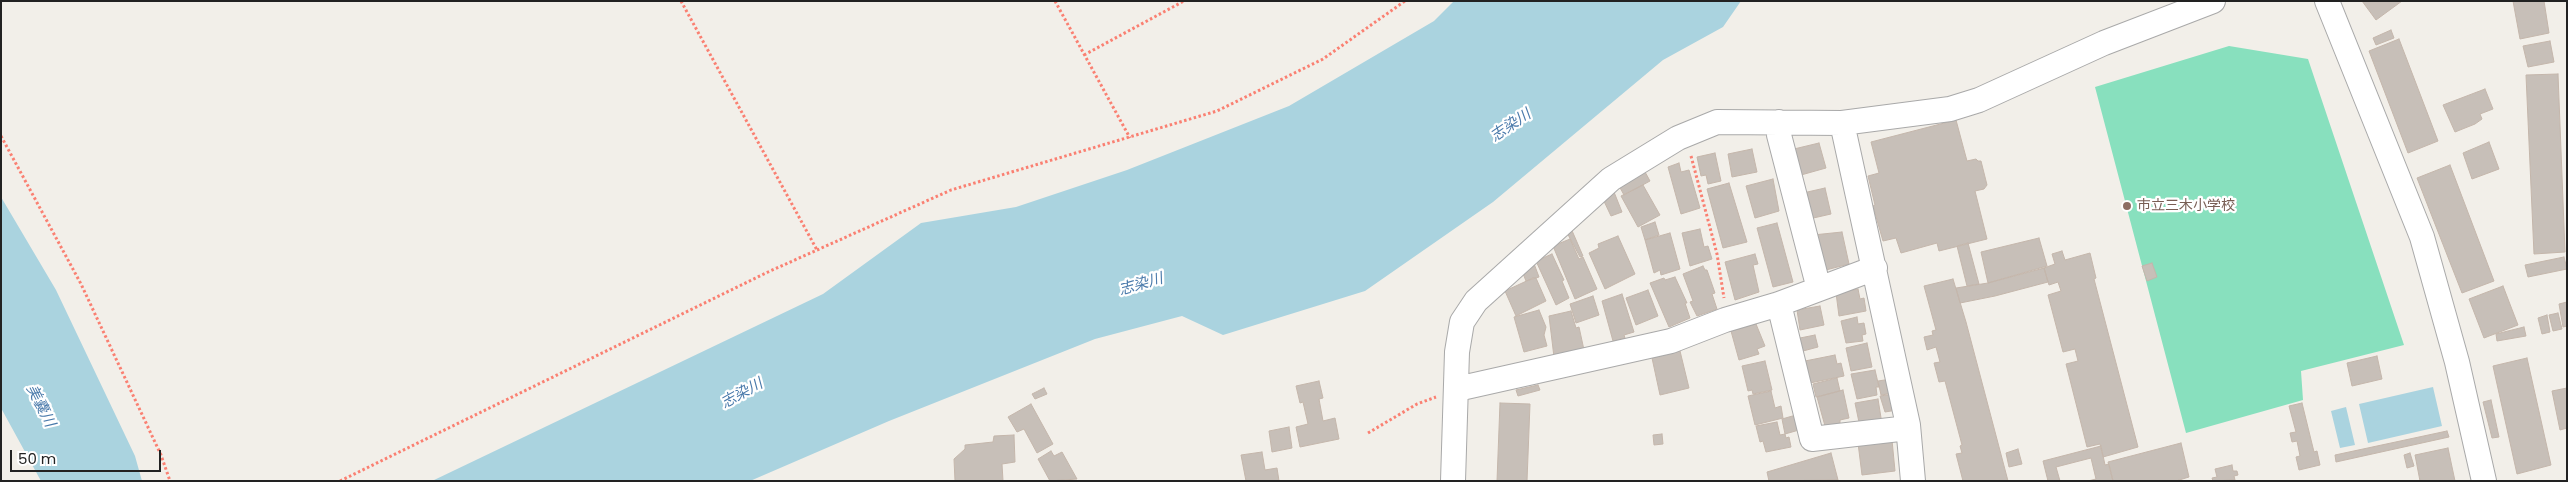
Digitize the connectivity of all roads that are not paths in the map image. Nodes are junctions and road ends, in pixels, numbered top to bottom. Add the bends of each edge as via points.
1 (2213, 1) edge
2 (2327, 1) edge
3 (1779, 122) junction
4 (1842, 123) junction
5 (1875, 268) junction
6 (1819, 289) junction
7 (1779, 304) junction
8 (1457, 389) junction
9 (1908, 428) junction
10 (1454, 481) edge
11 (1913, 481) edge
12 (2484, 481) edge

1 - 4 street via 2104,43 1979,100 1950,109
2 - 12 street via 2422,237 2457,362
3 - 4 street
3 - 6 street
3 - 8 street via 1717,122 1682,136 1611,179 1476,301 1462,322 1456,352
4 - 5 street
5 - 6 street
5 - 9 street
6 - 7 street
7 - 8 street via 1730,318 1671,341
7 - 9 street via 1812,439
8 - 10 street
9 - 11 street

